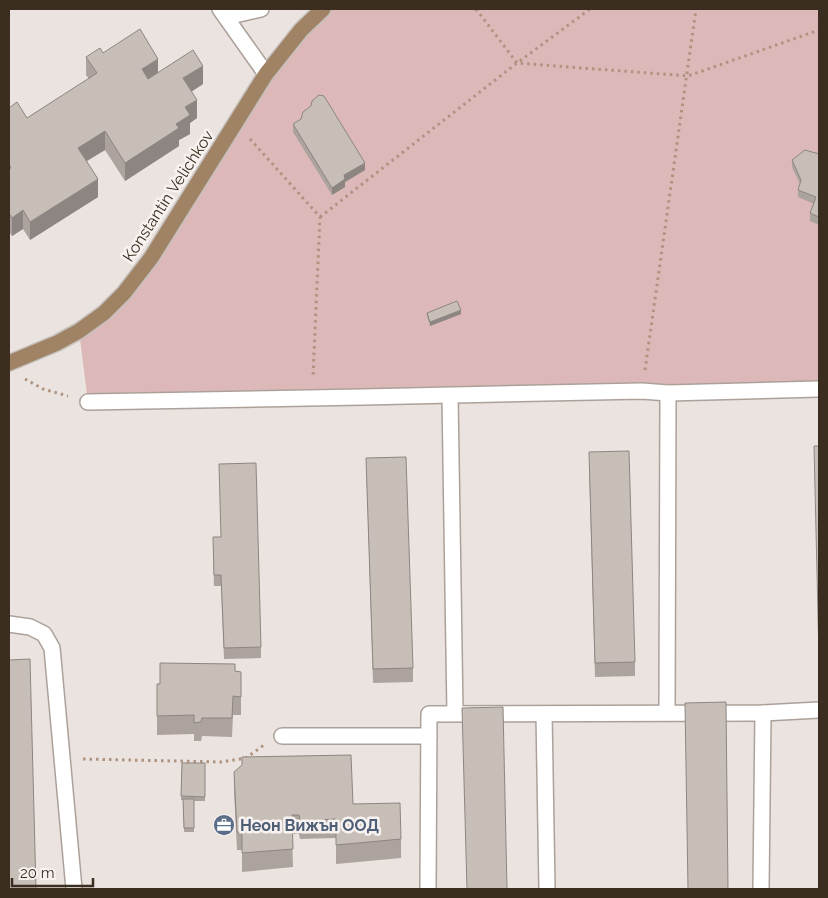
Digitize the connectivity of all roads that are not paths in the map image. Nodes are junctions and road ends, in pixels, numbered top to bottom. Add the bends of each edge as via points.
1 (261, 9) edge
2 (323, 9) edge
3 (223, 13) edge
4 (266, 74) junction
5 (11, 362) edge
6 (819, 389) edge
7 (668, 393) junction
8 (450, 396) junction
9 (88, 402) road end
10 (9, 624) edge
11 (819, 710) edge
12 (667, 712) junction
13 (763, 713) junction
14 (455, 714) junction
15 (544, 714) junction
16 (282, 736) road end
17 (429, 736) junction
18 (74, 889) edge
19 (428, 889) edge
20 (547, 889) edge
21 (761, 889) edge

1 - 3 street
2 - 4 main road, Konstantin Velichkov via 301,30
3 - 4 street
4 - 5 main road, Konstantin Velichkov via 151,258 124,294 79,331
6 - 7 street
7 - 8 street
7 - 12 street
8 - 9 street
8 - 14 street
10 - 18 street via 30,627 44,634 52,648
11 - 13 street
12 - 13 street
12 - 15 street
13 - 21 street
14 - 15 street
14 - 17 street via 429,714
15 - 20 street
16 - 17 street
17 - 19 street

